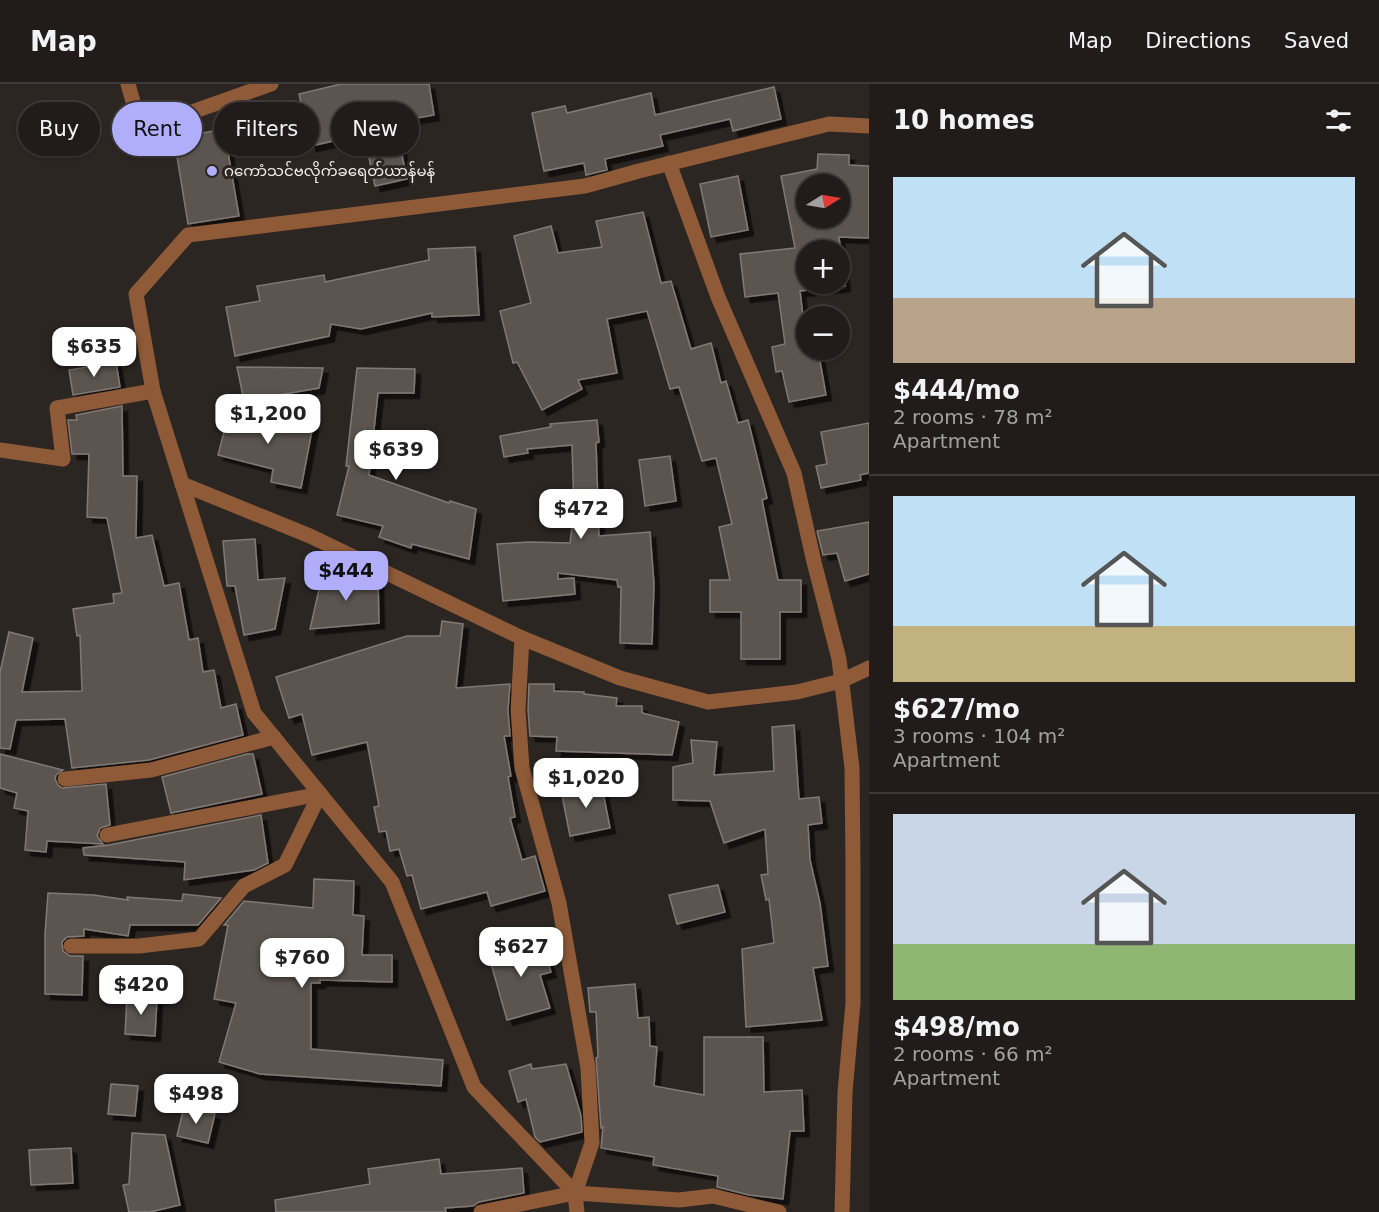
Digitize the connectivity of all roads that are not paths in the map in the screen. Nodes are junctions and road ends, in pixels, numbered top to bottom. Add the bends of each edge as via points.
1 (128, 84) edge
2 (271, 84) edge
3 (869, 126) edge
4 (669, 163) junction
5 (153, 391) junction
6 (0, 450) edge
7 (182, 484) junction
8 (522, 638) junction
9 (869, 668) edge
10 (841, 681) junction
11 (274, 737) junction
12 (65, 779) dead end
13 (320, 794) junction
14 (108, 835) dead end
15 (71, 946) dead end
16 (575, 1193) junction
17 (481, 1212) edge
18 (577, 1212) edge
19 (779, 1212) edge
20 (842, 1212) edge

1 - 2 street via 141,130
3 - 4 street via 829,124
4 - 5 street via 585,186 188,235 136,294
4 - 10 street via 718,297 794,473
5 - 6 street via 57,408 63,459
5 - 7 street
7 - 8 street via 310,536
7 - 11 street via 254,713
8 - 10 street via 620,678 708,702 797,692
8 - 16 street via 518,710 522,768 559,903 588,1068 592,1143
9 - 10 street
10 - 20 street via 852,768 853,934
11 - 12 street via 151,770
11 - 13 street
13 - 14 street
13 - 15 street via 285,865 244,886 200,939 139,946
13 - 16 street via 392,882 474,1087
16 - 17 street
16 - 18 street
16 - 19 street via 679,1200 713,1196

